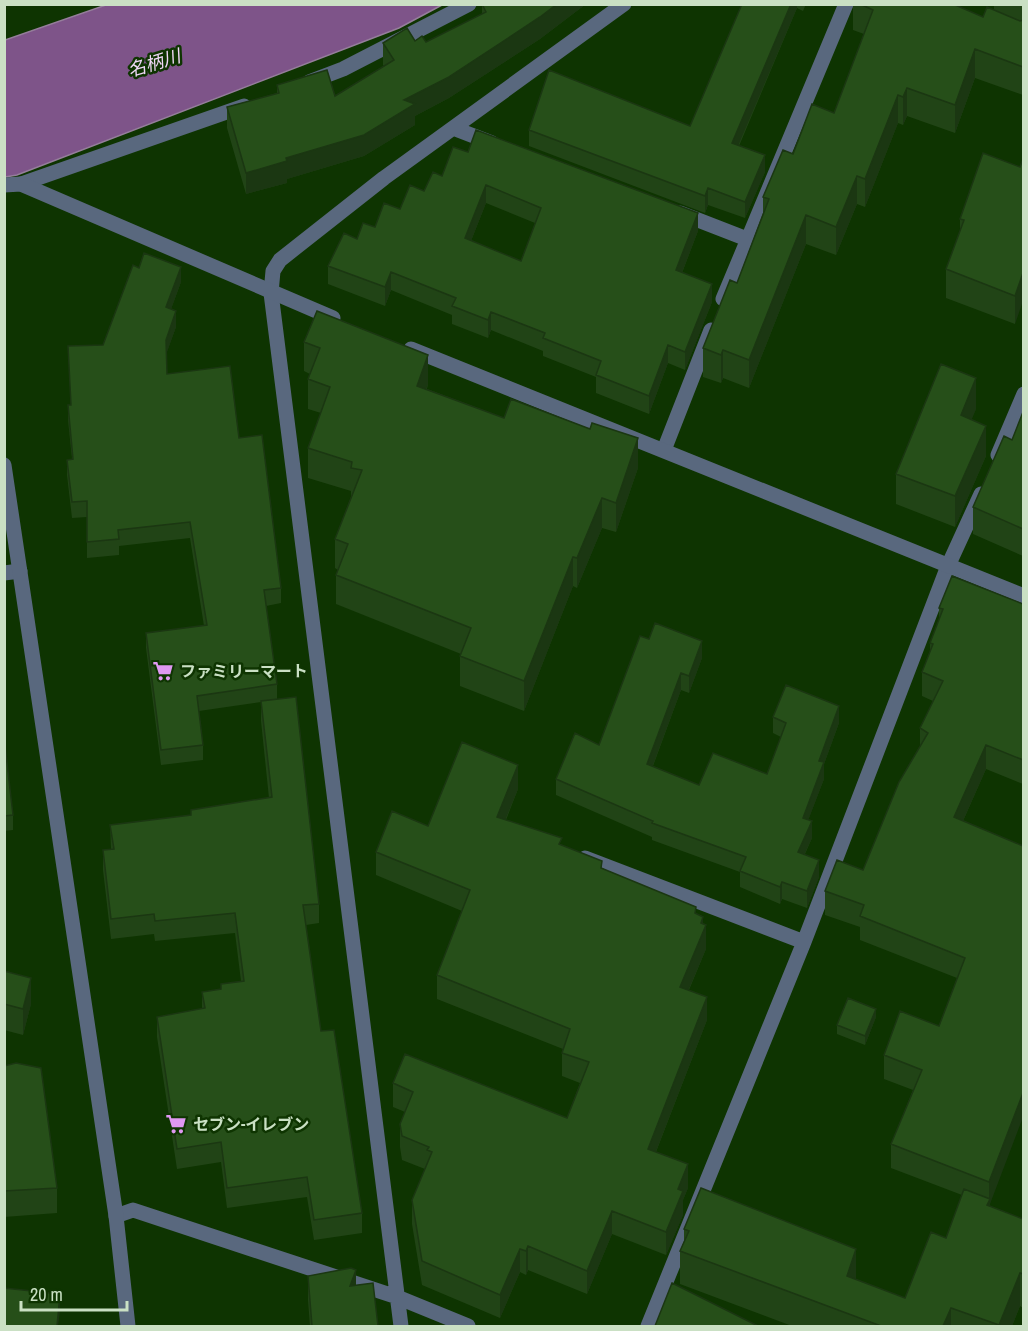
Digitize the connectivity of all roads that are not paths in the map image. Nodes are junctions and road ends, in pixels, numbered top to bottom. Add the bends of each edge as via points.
1 (469, 4) edge
2 (624, 4) edge
3 (846, 4) edge
4 (299, 85) edge
5 (256, 102) edge
6 (453, 128) junction
7 (507, 148) edge
8 (21, 184) junction
9 (4, 185) edge
10 (660, 206) edge
11 (747, 238) junction
12 (271, 293) junction
13 (347, 323) edge
14 (402, 345) edge
15 (1023, 394) edge
16 (664, 450) junction
17 (4, 465) edge
18 (948, 566) junction
19 (20, 571) junction
20 (4, 573) edge
21 (1023, 596) edge
22 (575, 854) edge
23 (804, 942) junction
24 (116, 1216) junction
25 (397, 1297) junction
26 (128, 1326) edge
27 (401, 1326) edge
28 (468, 1326) edge
29 (648, 1326) edge

1 - 4 street via 343,69
2 - 6 street
3 - 11 street
5 - 8 street
6 - 7 street
6 - 12 street via 280,260 273,271
8 - 9 street
8 - 12 street
10 - 11 street
11 - 16 street
12 - 13 street
12 - 25 street
14 - 16 street
15 - 18 street
16 - 18 street
17 - 19 street
18 - 21 street
18 - 23 street
19 - 20 street
19 - 24 street
22 - 23 street
23 - 29 street
24 - 25 street via 133,1210
24 - 26 street
25 - 27 street
25 - 28 street

